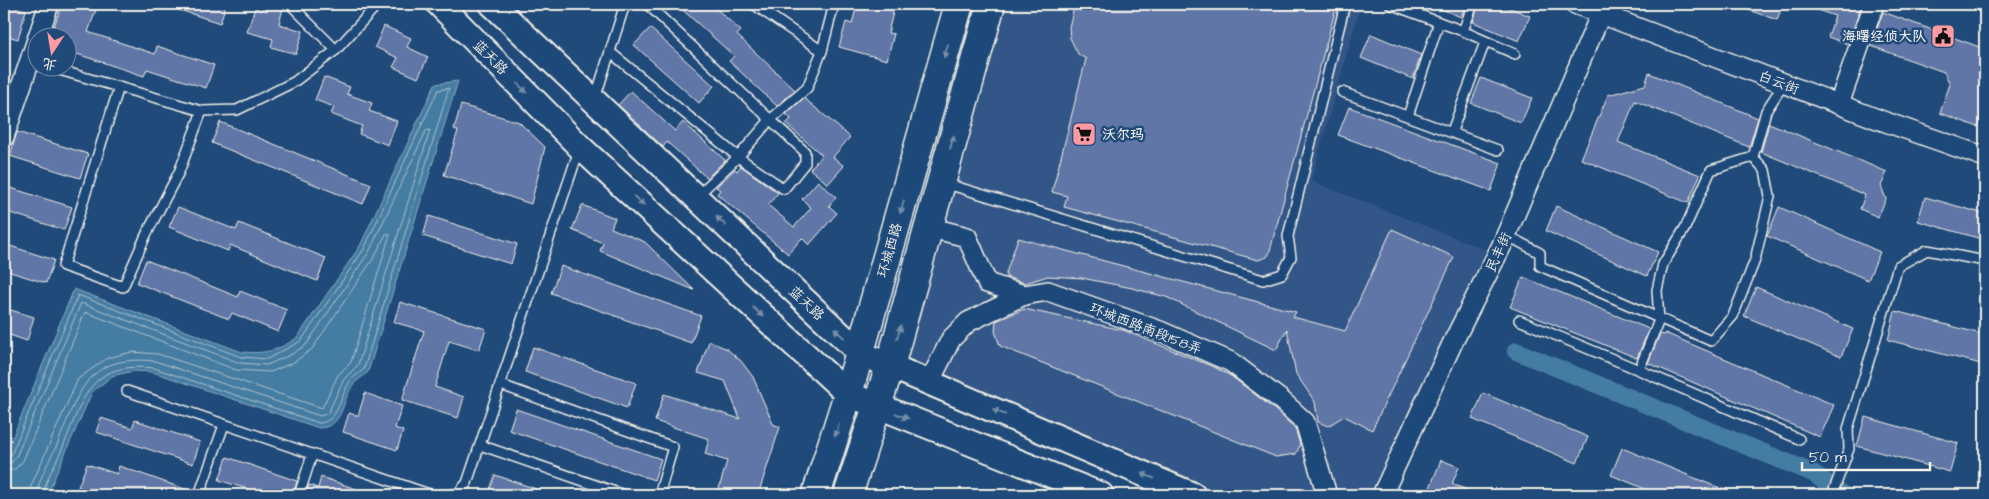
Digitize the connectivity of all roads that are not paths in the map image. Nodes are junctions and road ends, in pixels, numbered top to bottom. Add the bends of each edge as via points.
1 (49, 4) edge
2 (290, 4) edge
3 (378, 4) edge
4 (439, 4) edge
5 (492, 4) edge
6 (625, 4) edge
7 (647, 4) edge
8 (753, 4) edge
9 (834, 4) edge
10 (960, 4) edge
11 (991, 4) edge
12 (1345, 4) edge
13 (1390, 4) edge
14 (1474, 4) edge
15 (1575, 4) edge
16 (1874, 4) edge
17 (1602, 9) edge
18 (1439, 22) junction
19 (43, 28) edge
20 (1463, 31) junction
21 (1485, 42) junction
22 (336, 50) junction
23 (822, 51) junction
24 (610, 52) junction
25 (1515, 54) dead end
26 (78, 75) edge
27 (28, 77) edge
28 (1784, 83) junction
29 (119, 87) junction
30 (1342, 92) dead end
31 (594, 101) junction
32 (1839, 104) junction
33 (202, 111) junction
34 (1408, 116) junction
35 (770, 120) junction
36 (1452, 132) junction
37 (4, 137) edge
38 (580, 147) junction
39 (1498, 150) dead end
40 (738, 157) junction
41 (1753, 157) junction
42 (1985, 157) edge
43 (941, 183) junction
44 (696, 198) junction
45 (928, 227) junction
46 (1506, 235) junction
47 (1985, 261) edge
48 (1024, 295) junction
49 (1519, 320) dead end
50 (1659, 320) junction
51 (860, 353) junction
52 (890, 366) junction
53 (1639, 370) junction
54 (929, 382) junction
55 (501, 385) junction
56 (126, 391) dead end
57 (848, 394) junction
58 (877, 406) junction
59 (224, 425) junction
60 (1799, 439) dead end
61 (480, 445) junction
62 (312, 454) junction
63 (199, 495) edge
64 (299, 495) edge
65 (432, 495) edge
66 (442, 495) edge
67 (458, 495) edge
68 (624, 495) edge
69 (659, 495) edge
70 (816, 495) edge
71 (848, 495) edge
72 (1101, 495) edge
73 (1193, 495) edge
74 (1327, 495) edge
75 (1382, 495) edge
76 (1832, 495) edge

1 - 19 street
2 - 22 lane
3 - 22 lane
4 -> 38 street, 蓝天路
5 - 31 street, 蓝天路
6 - 24 lane
7 - 35 lane
8 - 23 lane
9 - 23 lane
10 -> 51 main road, 环城西路
43 -> 11 main road
12 - 43 lane via 1288,236 1291,257 1282,274 1263,280
13 - 18 lane
14 - 20 lane
15 - 17 street, 白云街
16 - 32 street
17 - 28 street, 白云街
17 - 46 street, 民丰街
18 - 20 lane
18 - 34 lane
20 - 21 lane
21 - 25 lane
21 - 36 lane
22 - 33 lane via 294,82 237,110
23 - 35 lane via 807,88
24 - 31 lane
24 - 40 lane
26 - 29 lane
27 - 37 street
28 - 32 street, 白云街
28 - 41 lane via 1766,111
29 - 33 lane
29 - 33 lane via 63,266 123,287 179,172
30 - 34 lane
31 - 44 street, 蓝天路
32 - 42 street, 白云街
34 - 36 lane
35 - 40 lane
35 - 40 lane via 805,152 805,163 784,189
36 - 39 lane
38 - 55 lane
38 -> 57 street, 蓝天路
40 - 44 lane
41 - 50 lane via 1711,170 1685,228 1663,264 1657,290
41 - 50 lane via 1765,170 1770,196 1755,260 1733,316 1711,341
43 - 45 main road
51 -> 44 street, 蓝天路
45 - 48 street via 967,237 987,283
52 -> 45 main road
46 - 50 lane via 1540,253 1540,266
46 - 75 street, 民丰街
47 - 76 lane via 1927,250 1898,266 1848,429 1848,452
48 - 54 street, 环城西路南段158弄 via 968,322 951,338
48 - 74 street, 环城西路南段158弄 via 1048,292 1160,331 1231,362 1305,422
49 - 53 lane
50 - 53 lane
51 - 52 street, 蓝天路
51 - 57 main road, 环城西路
52 - 54 street, 蓝天路
52 - 58 main road
53 - 60 lane
73 -> 54 street, 蓝天路
55 - 61 lane
55 - 69 lane via 673,447
56 - 59 lane
57 - 58 street, 蓝天路
57 -> 70 main road, 环城西路
58 - 71 main road
58 -> 72 street, 蓝天路
59 - 62 lane
59 - 63 lane
61 - 67 lane via 467,483
61 - 68 lane
62 - 64 lane
62 - 65 lane
66 - 67 lane

